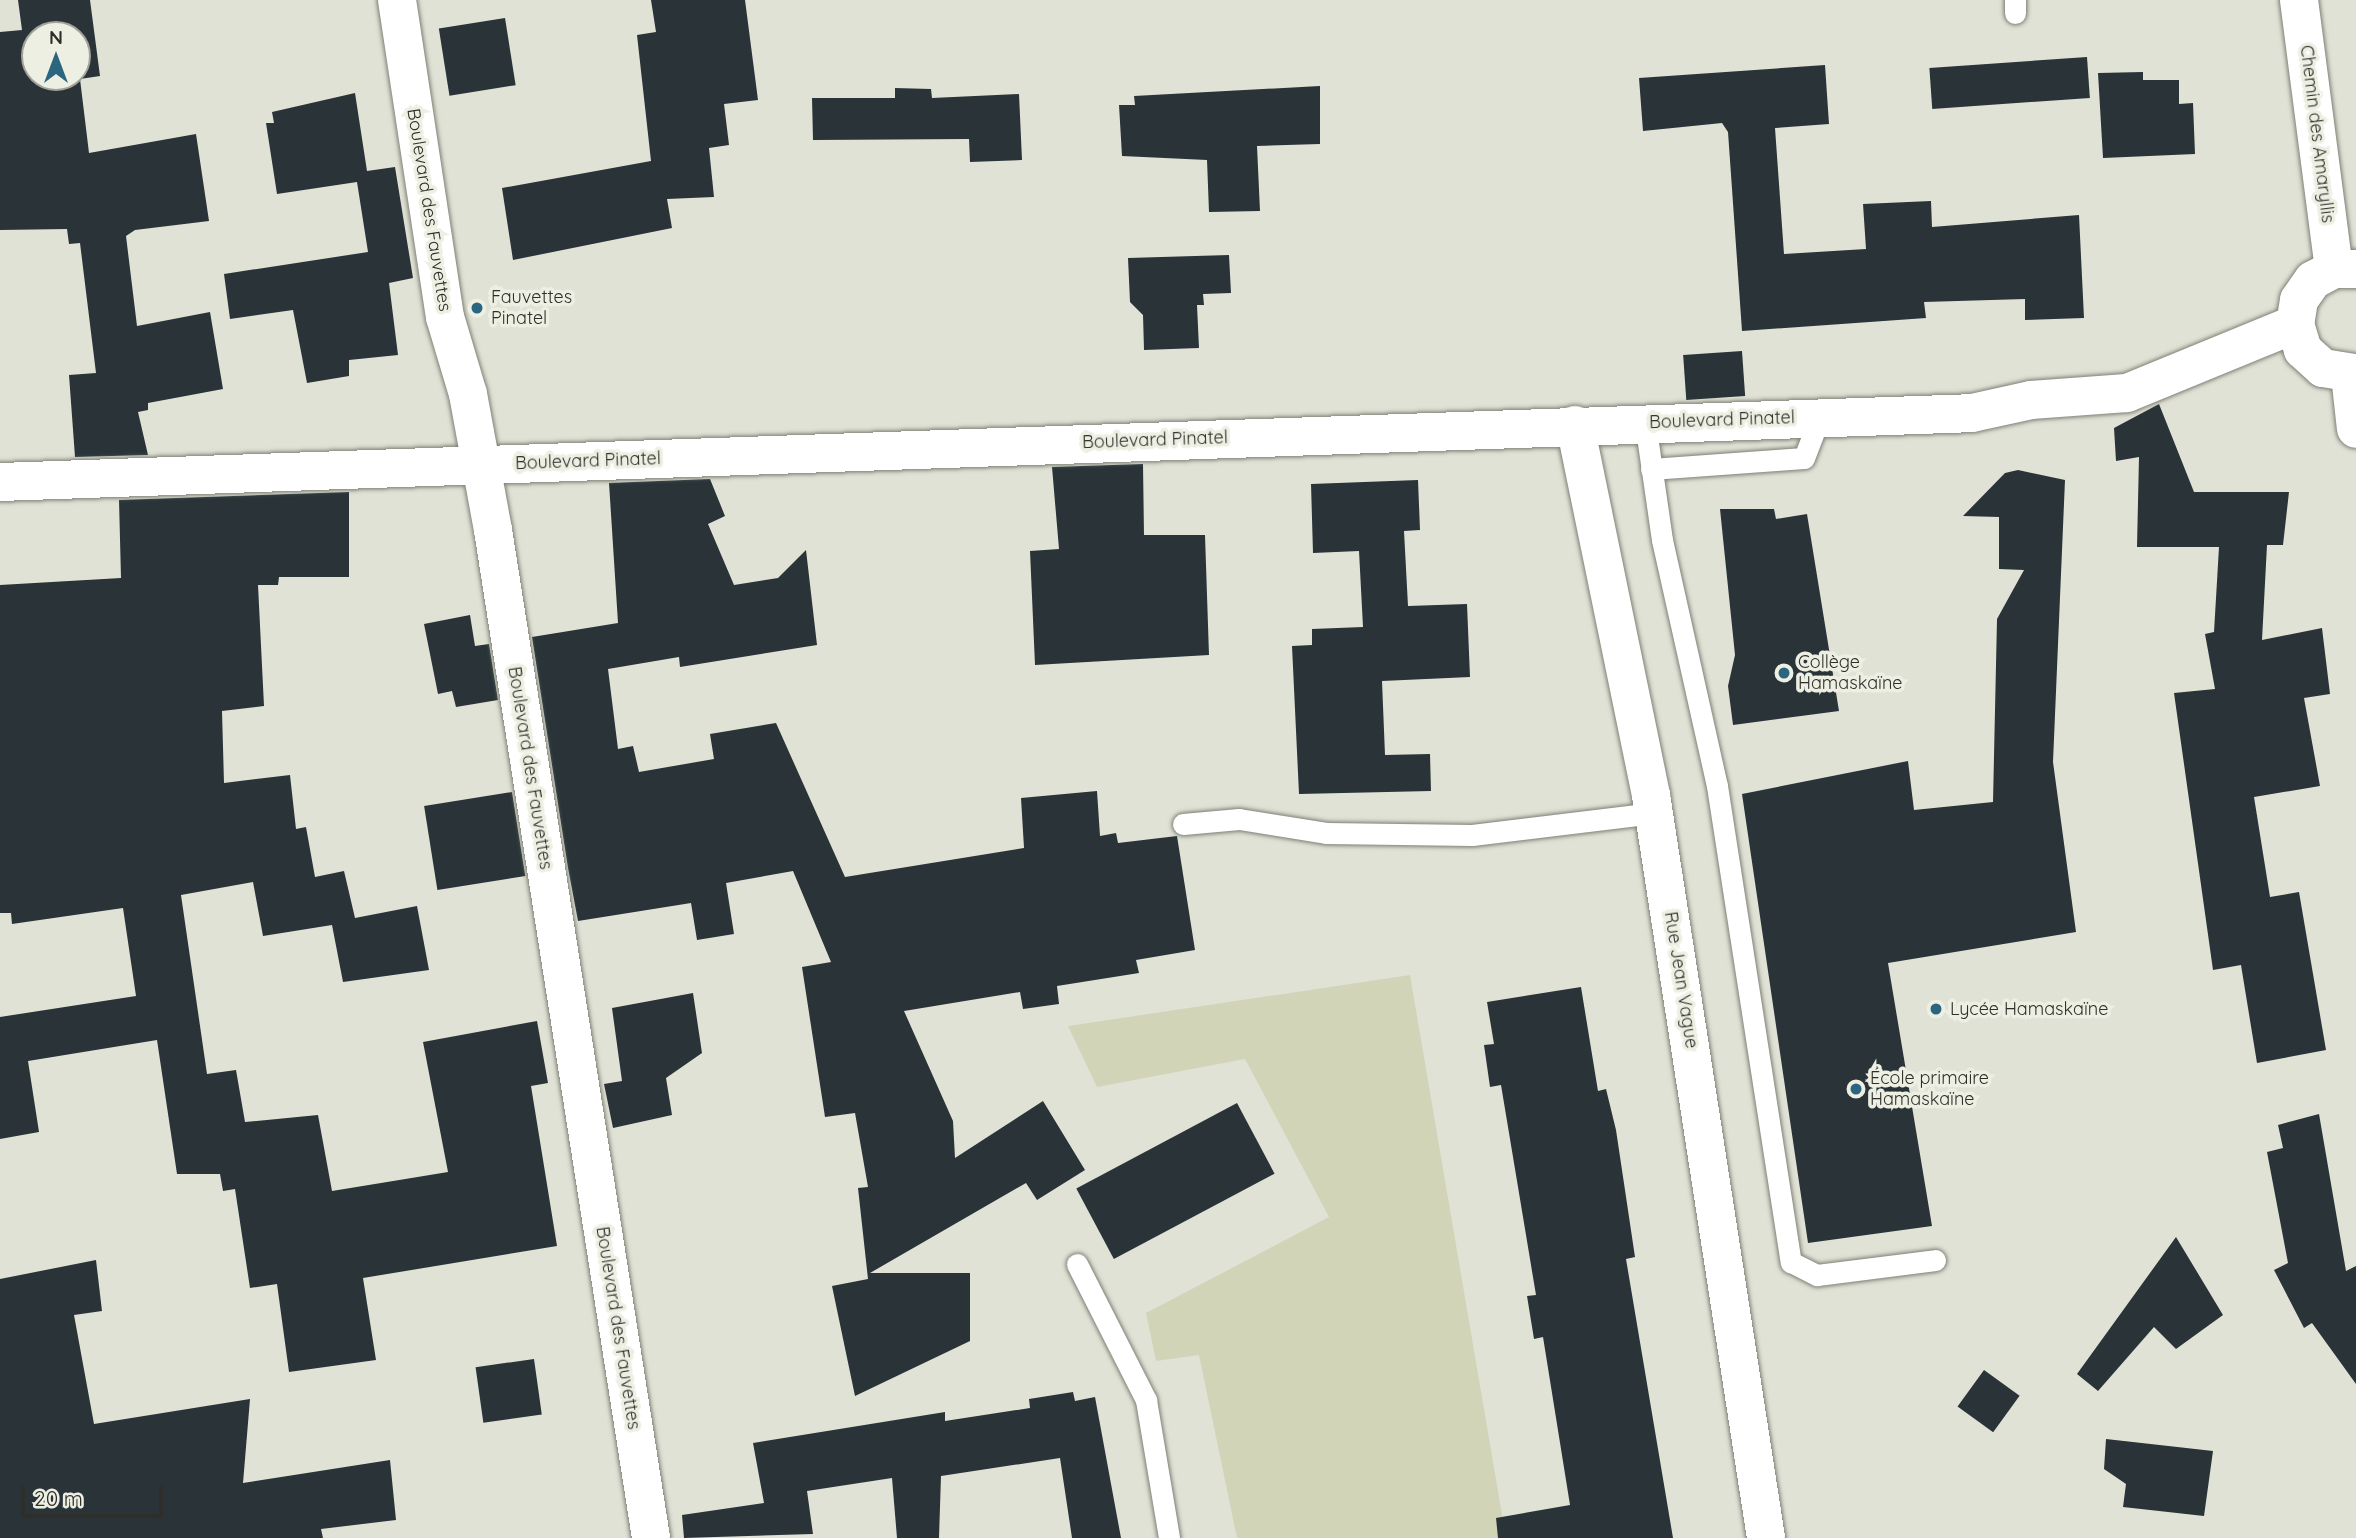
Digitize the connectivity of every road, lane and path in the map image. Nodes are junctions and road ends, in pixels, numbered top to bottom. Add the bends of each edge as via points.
1 (397, 0) edge
2 (2299, 0) edge
3 (2345, 269) edge
4 (2295, 324) junction
5 (2353, 374) edge
6 (1820, 416) junction
7 (1645, 422) junction
8 (1575, 425) junction
9 (2356, 429) edge
10 (479, 465) junction
11 (1651, 470) junction
12 (0, 482) edge
13 (1654, 813) junction
14 (1183, 824) dead end
15 (1936, 1260) dead end
16 (1077, 1264) dead end
17 (650, 1538) edge
18 (1169, 1538) edge
19 (1766, 1538) edge

1 - 10 street, Boulevard des Fauvettes via 445,317 468,394
2 - 3 street, Chemin des Amaryllis
3 - 4 street via 2313,280 2299,300
4 - 5 street via 2303,350 2323,368
4 - 6 street, Boulevard Pinatel via 2127,393 2031,400 1972,413
5 - 9 street
6 - 7 street, Boulevard Pinatel
6 - 11 lane via 1804,458
7 - 8 street, Boulevard Pinatel
7 - 11 lane
8 - 10 street, Boulevard Pinatel
8 - 13 street, Rue Jean Vague
10 - 12 street, Boulevard Pinatel
10 - 17 street, Boulevard des Fauvettes
11 - 15 lane via 1717,786 1791,1262 1818,1275
13 - 14 lane via 1472,835 1326,833 1240,819
13 - 19 street, Rue Jean Vague
16 - 18 lane via 1146,1400

